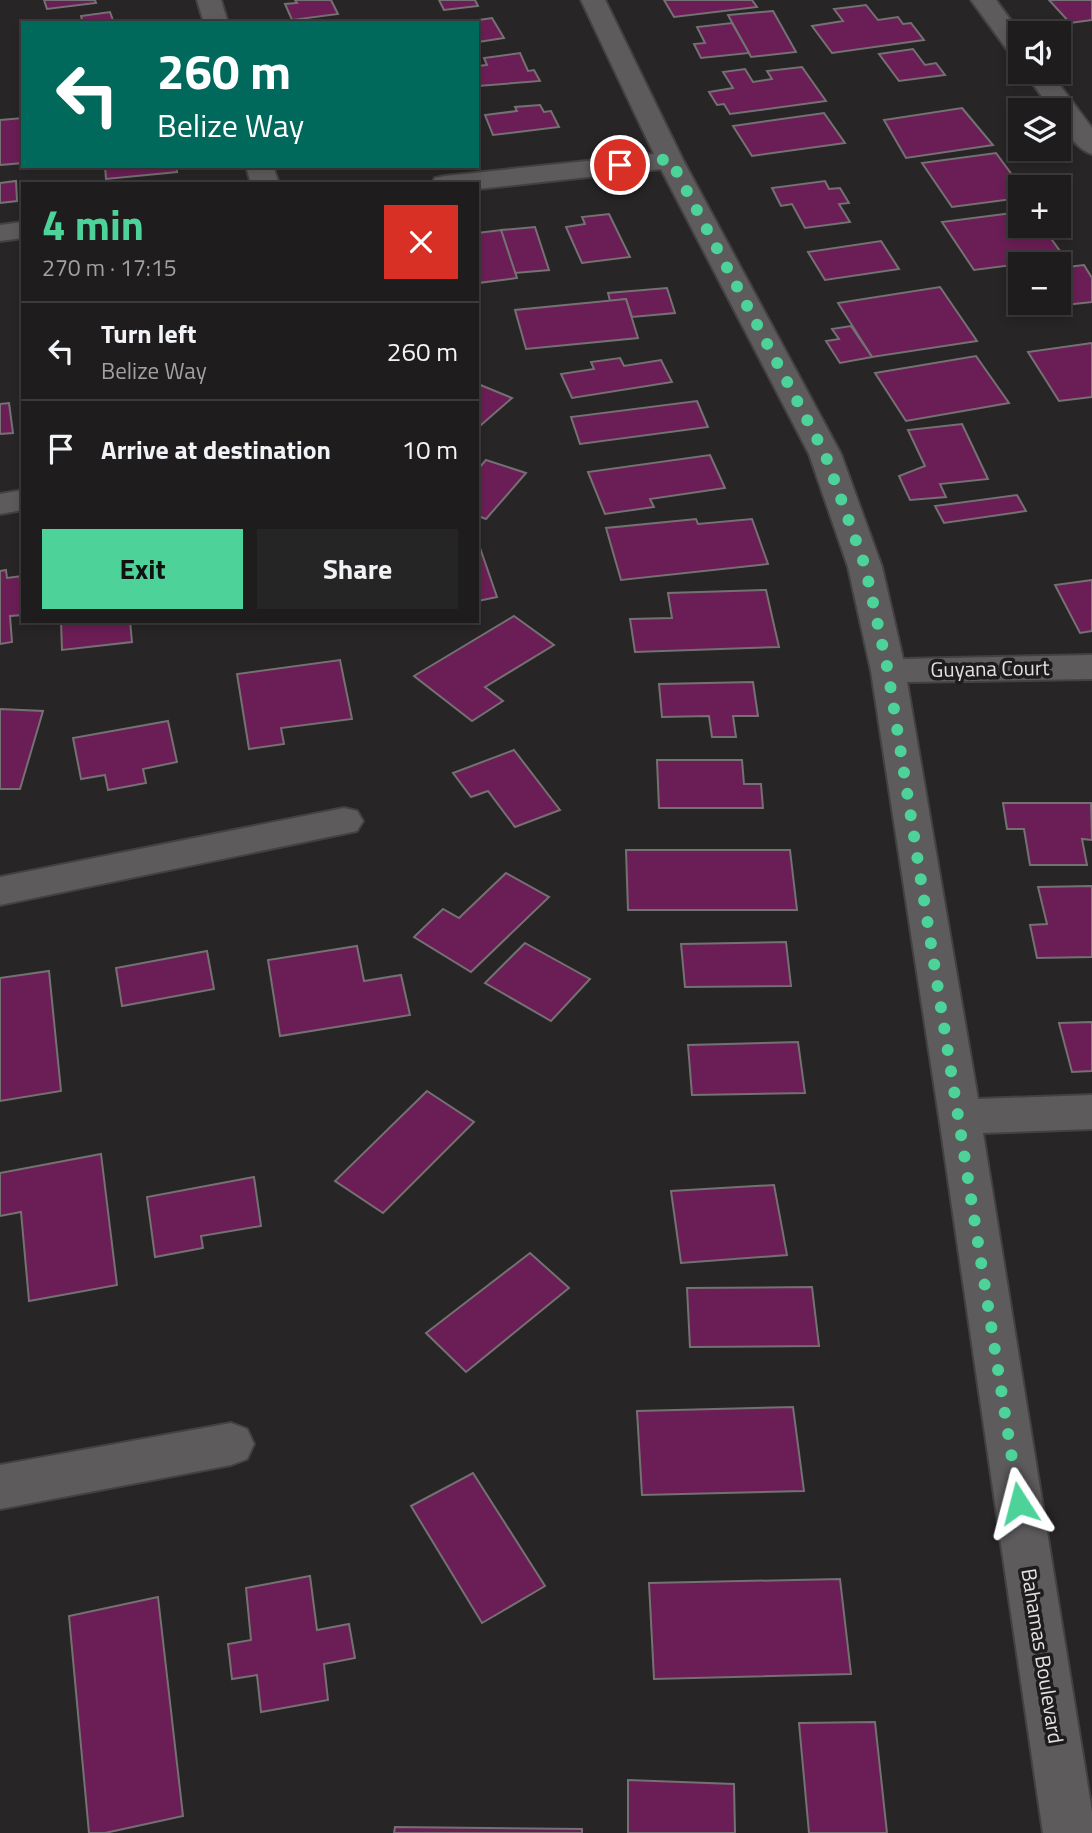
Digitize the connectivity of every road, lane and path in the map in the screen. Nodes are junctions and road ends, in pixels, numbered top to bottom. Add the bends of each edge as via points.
1 (209, 0) edge
2 (593, 0) edge
3 (983, 0) edge
4 (215, 21) edge
5 (1008, 34) edge
6 (1046, 84) edge
7 (1092, 146) edge
8 (670, 159) junction
9 (463, 182) edge
10 (21, 230) edge
11 (0, 233) edge
12 (21, 500) edge
13 (0, 503) edge
14 (1092, 667) edge
15 (888, 671) junction
16 (344, 821) dead end
17 (0, 891) edge
18 (1092, 1112) edge
19 (960, 1118) junction
20 (231, 1444) dead end
21 (0, 1487) edge
22 (1069, 1833) edge

1 - 4 street
2 - 8 street, Bahamas Boulevard
3 - 5 street
6 - 7 street
8 - 9 street
8 - 15 street, Bahamas Boulevard via 825,454 865,566
10 - 11 street
12 - 13 street
14 - 15 street, Guyana Court
15 - 19 street, Bahamas Boulevard
16 - 17 street
18 - 19 street
19 - 22 street, Bahamas Boulevard
20 - 21 street

